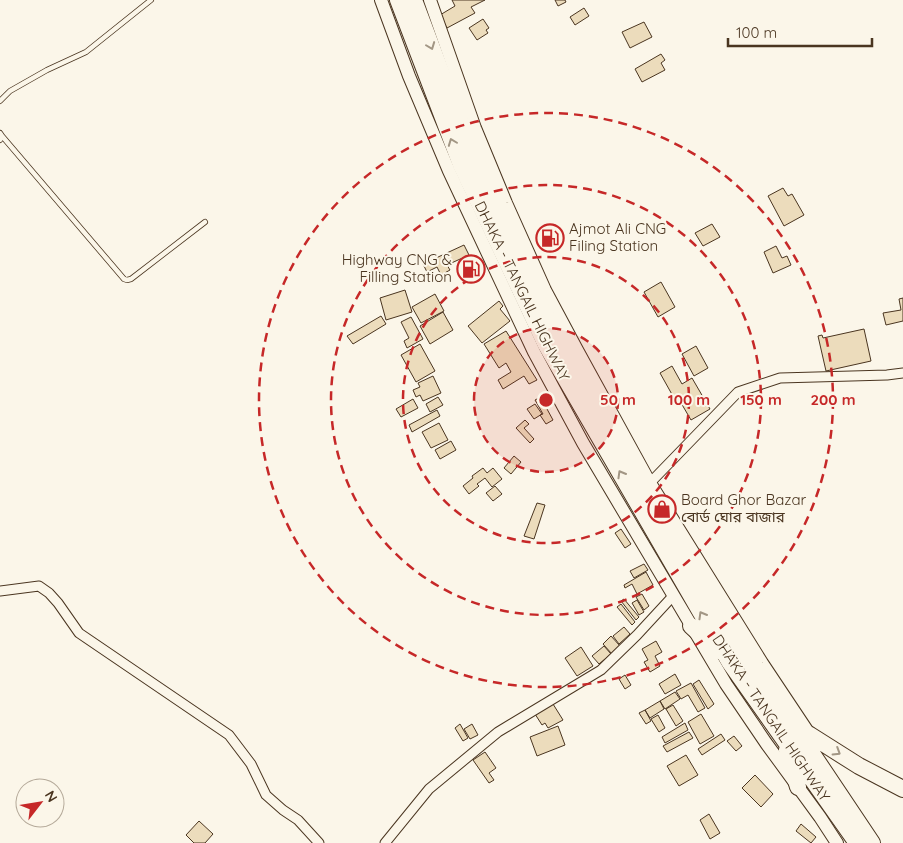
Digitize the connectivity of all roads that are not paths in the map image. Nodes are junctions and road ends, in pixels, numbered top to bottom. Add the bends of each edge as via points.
1 (151, 0) edge
2 (381, 0) edge
3 (398, 0) edge
4 (414, 0) edge
5 (430, 0) edge
6 (0, 101) edge
7 (470, 130) junction
8 (1, 136) edge
9 (455, 168) junction
10 (205, 222) dead end
11 (540, 349) junction
12 (903, 373) edge
13 (647, 486) junction
14 (0, 591) edge
15 (673, 596) junction
16 (691, 626) junction
17 (730, 663) junction
18 (788, 732) junction
19 (810, 735) junction
20 (798, 786) junction
21 (903, 789) edge
22 (319, 843) edge
23 (385, 843) edge
24 (837, 843) edge
25 (857, 843) edge
26 (872, 843) edge

1 - 6 lane via 86,52 10,91
2 - 9 main road via 409,76
9 -> 3 highway, DHAKA - TANGAIL HIGHWAY
4 -> 7 highway, DHAKA - TANGAIL HIGHWAY
5 - 7 main road
7 - 13 highway, DHAKA - TANGAIL HIGHWAY via 540,293
8 - 10 lane via 127,280
9 - 11 highway, DHAKA - TANGAIL HIGHWAY
11 - 15 main road via 583,443
17 -> 11 highway, DHAKA - TANGAIL HIGHWAY
12 - 13 street via 780,378 738,392
13 - 18 highway, DHAKA - TANGAIL HIGHWAY via 688,566 757,674
13 - 19 main road
14 - 22 street via 38,586 58,603 79,633 229,735 251,764 266,795 298,820
15 - 16 main road
15 - 23 street via 601,670 498,732 429,789
16 - 17 highway
16 - 20 main road via 726,684
17 - 18 highway, DHAKA - TANGAIL HIGHWAY
18 - 19 highway
18 - 20 highway
18 - 25 highway, DHAKA - TANGAIL HIGHWAY
18 - 26 highway, DHAKA - TANGAIL HIGHWAY
19 -> 21 highway
20 - 24 main road

